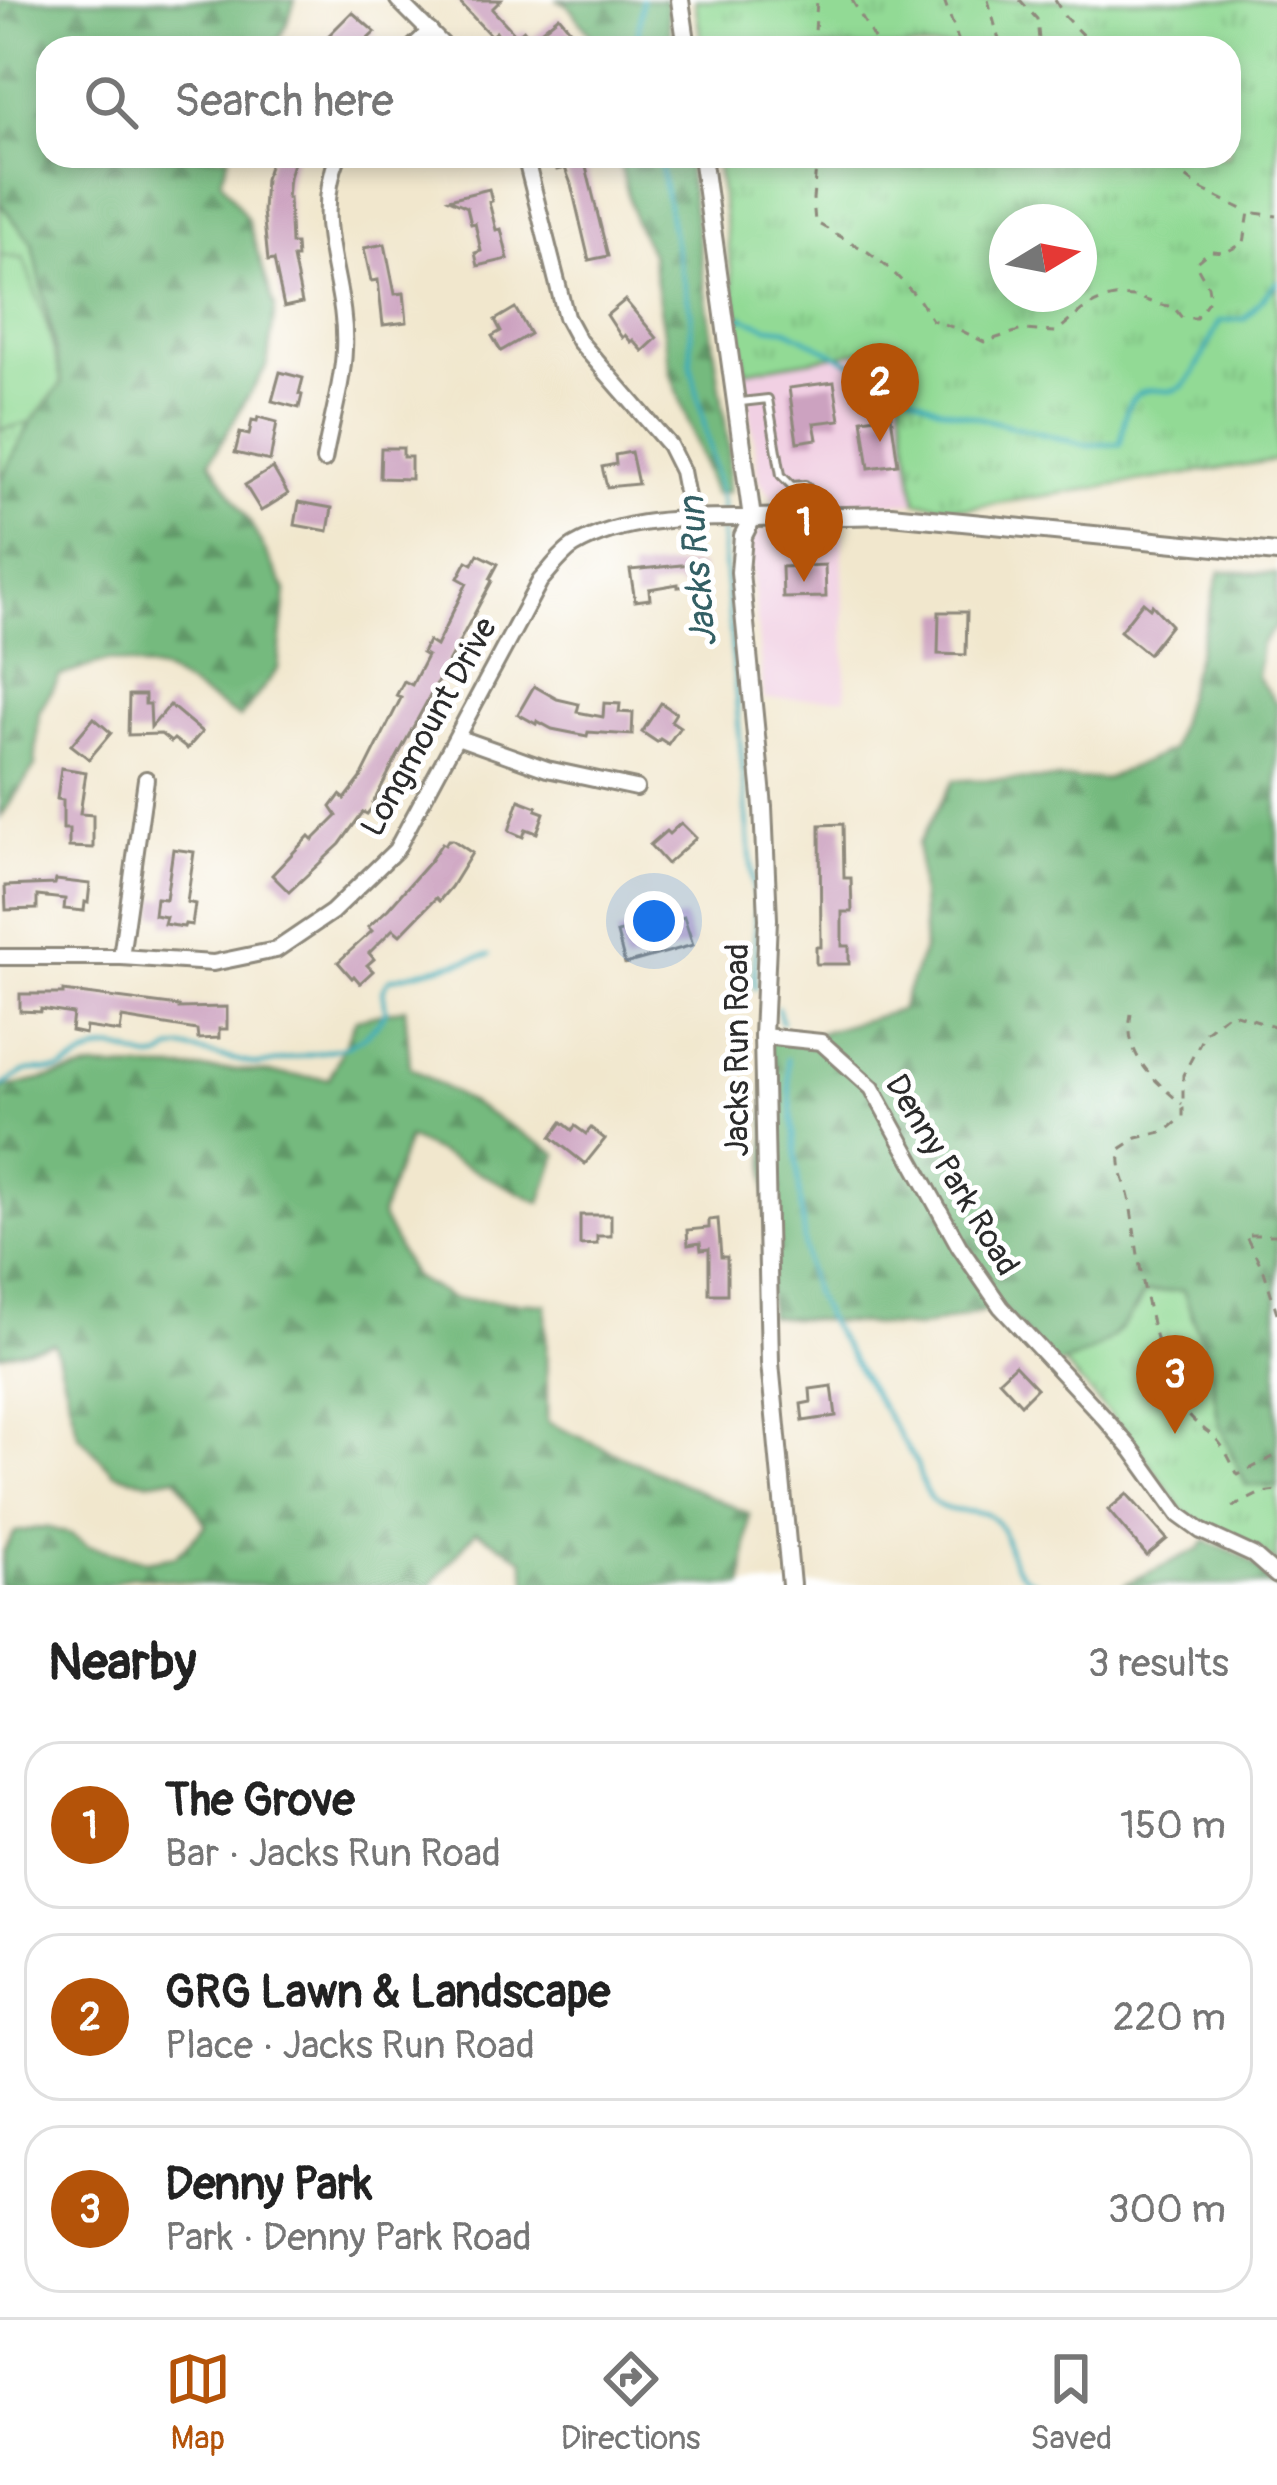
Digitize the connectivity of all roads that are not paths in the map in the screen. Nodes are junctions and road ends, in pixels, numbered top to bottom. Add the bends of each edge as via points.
1 (398, 0) edge
2 (680, 0) edge
3 (430, 32) junction
4 (426, 36) edge
5 (434, 36) edge
6 (685, 36) edge
7 (333, 168) edge
8 (528, 168) edge
9 (704, 168) edge
10 (737, 403) junction
11 (324, 460) dead end
12 (813, 517) junction
13 (691, 518) junction
14 (752, 518) junction
15 (1277, 553) edge
16 (458, 737) junction
17 (146, 779) dead end
18 (636, 788) dead end
19 (0, 957) edge
20 (121, 957) junction
21 (763, 1036) junction
22 (1277, 1576) edge
23 (791, 1585) edge

1 - 3 street
2 - 6 street
3 - 4 street
3 - 5 street
7 - 11 street via 328,234 344,349
8 - 13 street via 566,317 669,445
9 - 10 street, Jacks Run Road
10 - 12 lane via 768,399 781,475 813,494
10 - 14 street, Jacks Run Road
12 - 14 street
12 - 15 street via 891,515
13 - 14 street, Longmount Drive
13 - 16 street, Longmount Drive via 607,532 570,548 541,580
14 - 21 street, Jacks Run Road via 740,572 763,807
16 - 18 street via 547,769
16 - 20 street, Longmount Drive via 396,850 332,912 276,950 213,963
17 - 20 street
19 - 20 street, Longmount Drive
21 - 22 street, Denny Park Road via 821,1042 872,1088 1001,1306 1133,1451 1179,1515
21 - 23 street, Jacks Run Road via 770,1363

